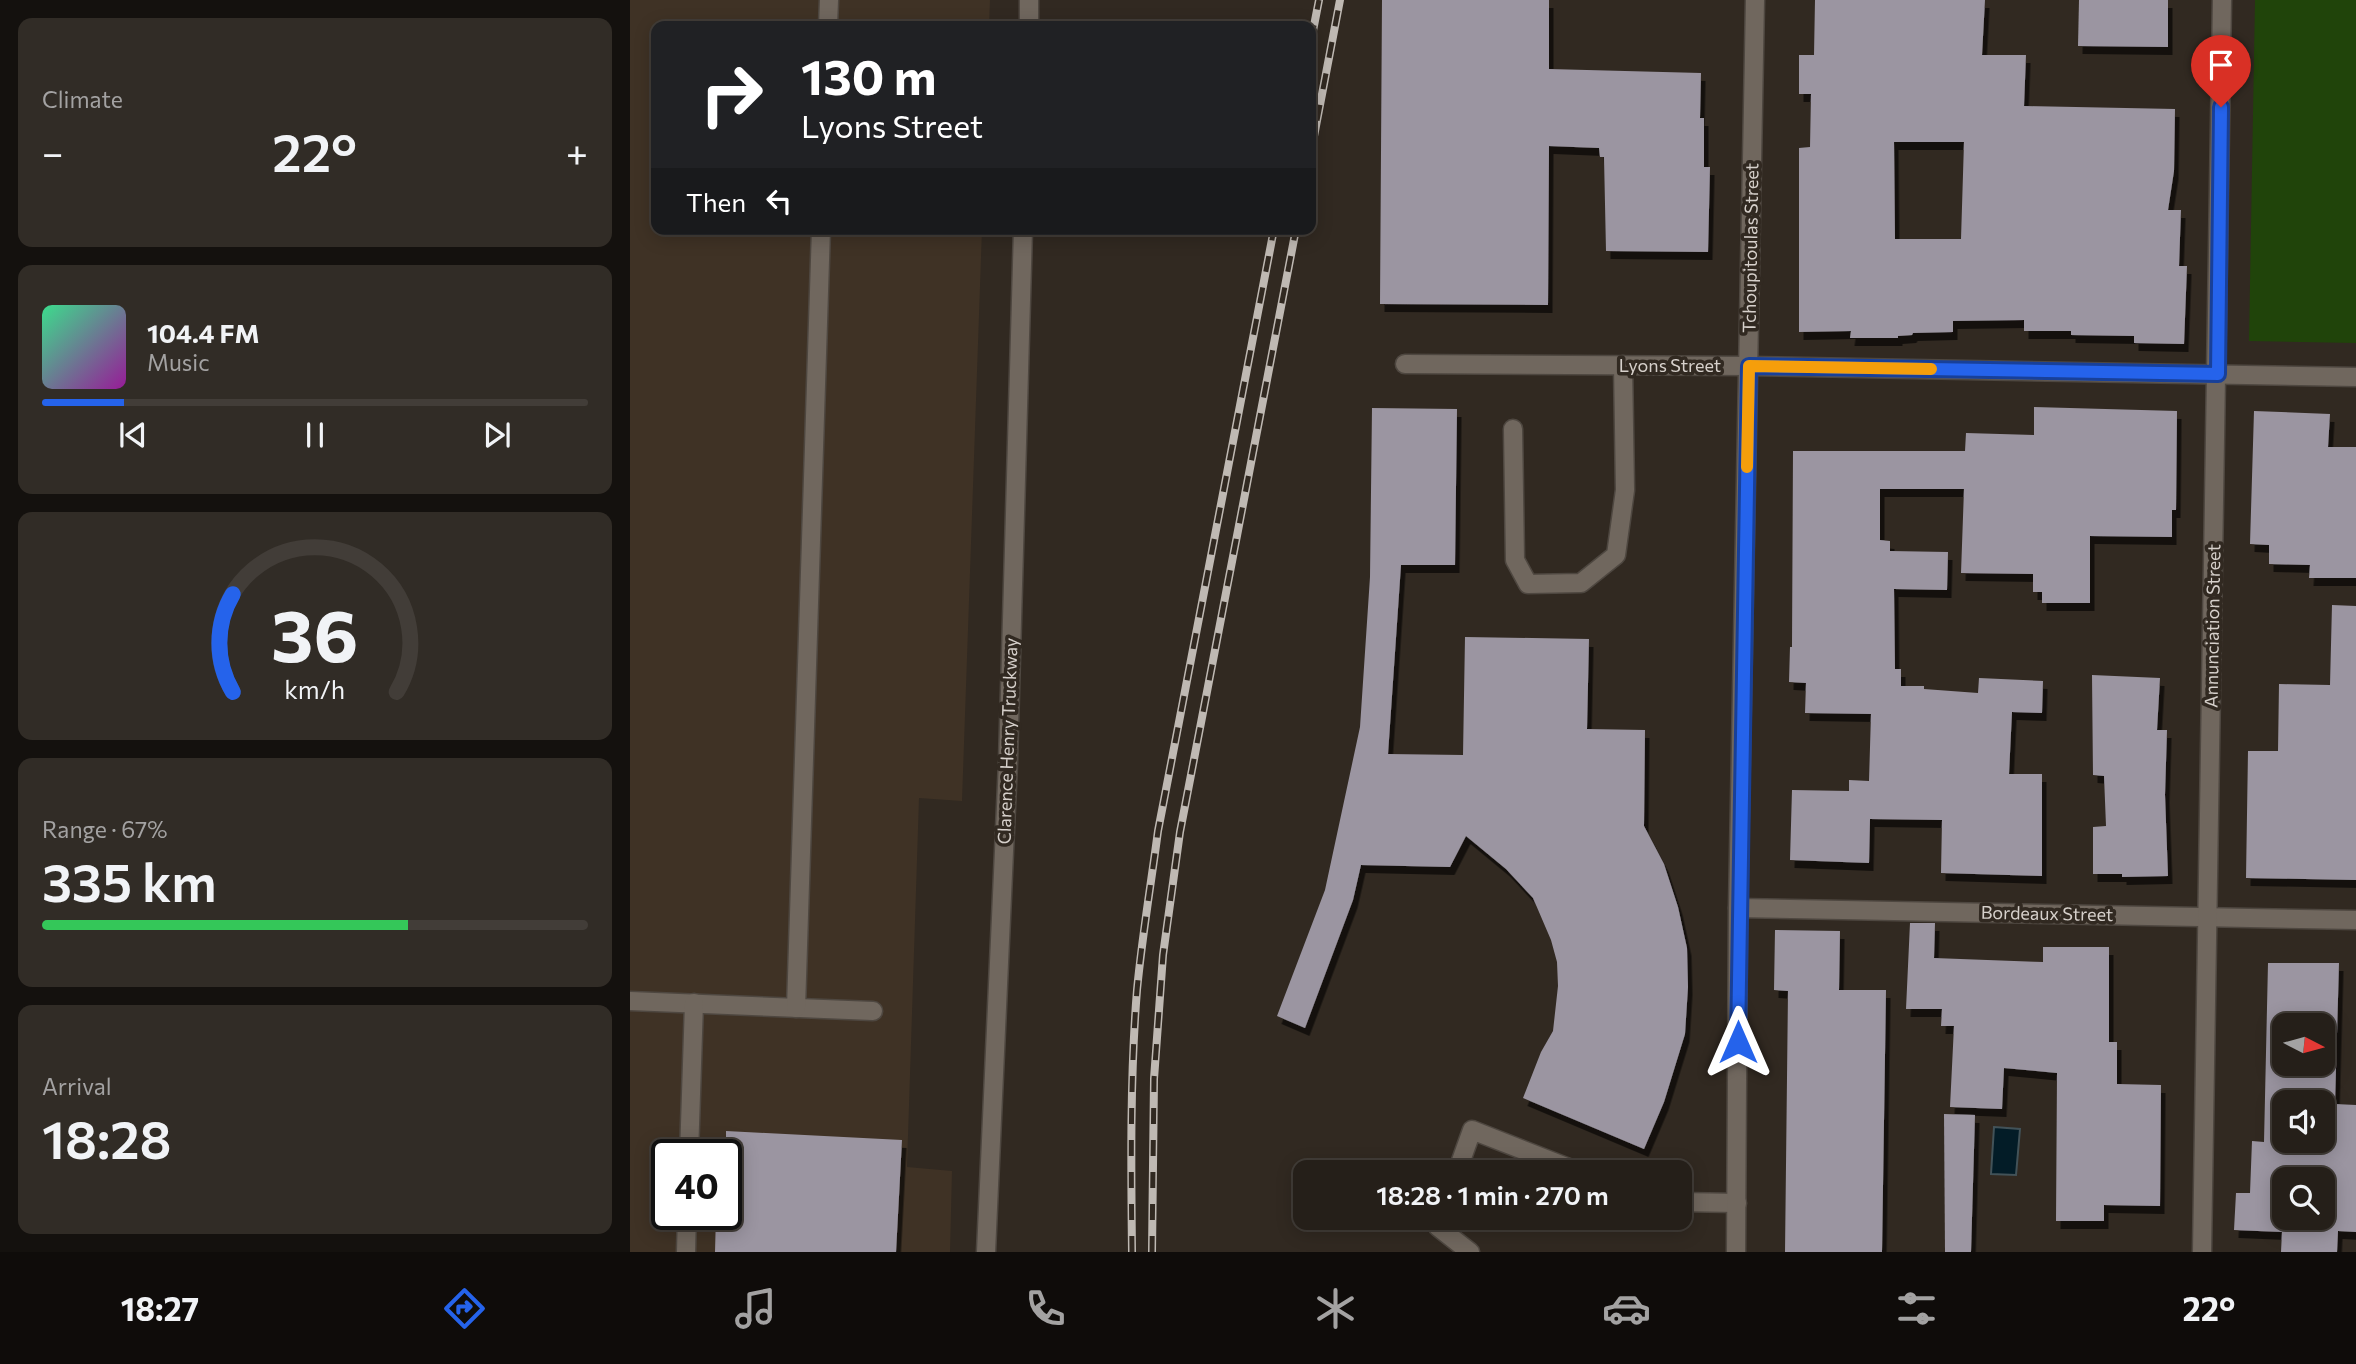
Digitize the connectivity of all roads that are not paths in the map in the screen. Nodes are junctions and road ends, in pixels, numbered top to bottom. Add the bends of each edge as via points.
1 (829, 0) edge
2 (1029, 0) edge
3 (1755, 0) edge
4 (2222, 0) edge
5 (828, 21) edge
6 (1029, 21) edge
7 (821, 235) edge
8 (1023, 235) edge
9 (1405, 364) dead end
10 (1623, 365) junction
11 (1749, 366) junction
12 (2218, 374) junction
13 (2356, 377) edge
14 (1513, 429) dead end
15 (1738, 908) junction
16 (2208, 918) junction
17 (2356, 919) edge
18 (630, 1001) edge
19 (694, 1003) junction
20 (796, 1008) junction
21 (873, 1011) dead end
22 (690, 1139) edge
23 (1461, 1160) edge
24 (1548, 1160) edge
25 (1692, 1202) edge
26 (1737, 1203) junction
27 (687, 1230) edge
28 (1442, 1230) edge
29 (686, 1252) edge
30 (986, 1252) edge
31 (1470, 1252) edge
32 (1736, 1252) edge
33 (2202, 1252) edge

1 - 5 street
2 - 6 street
3 - 11 street, Tchoupitoulas Street
4 - 12 street, Annunciation Street
7 - 20 street
8 - 30 street, Clarence Henry Truckway via 1008,762
9 - 10 street, Lyons Street
10 - 11 street, Lyons Street
10 - 14 street via 1625,490 1616,555 1581,583 1528,584 1515,560
11 - 12 street, Lyons Street
11 - 15 street, Tchoupitoulas Street
12 - 13 street, Lyons Street
12 - 16 street, Annunciation Street
15 - 16 street, Bordeaux Street
15 - 26 street, Tchoupitoulas Street
16 - 17 street, Bordeaux Street
16 - 33 street, Annunciation Street
18 - 19 street
19 - 20 street
19 - 22 street
20 - 21 street
23 - 24 street via 1472,1130
25 - 26 street
26 - 32 street, Tchoupitoulas Street
27 - 29 street
28 - 31 street

